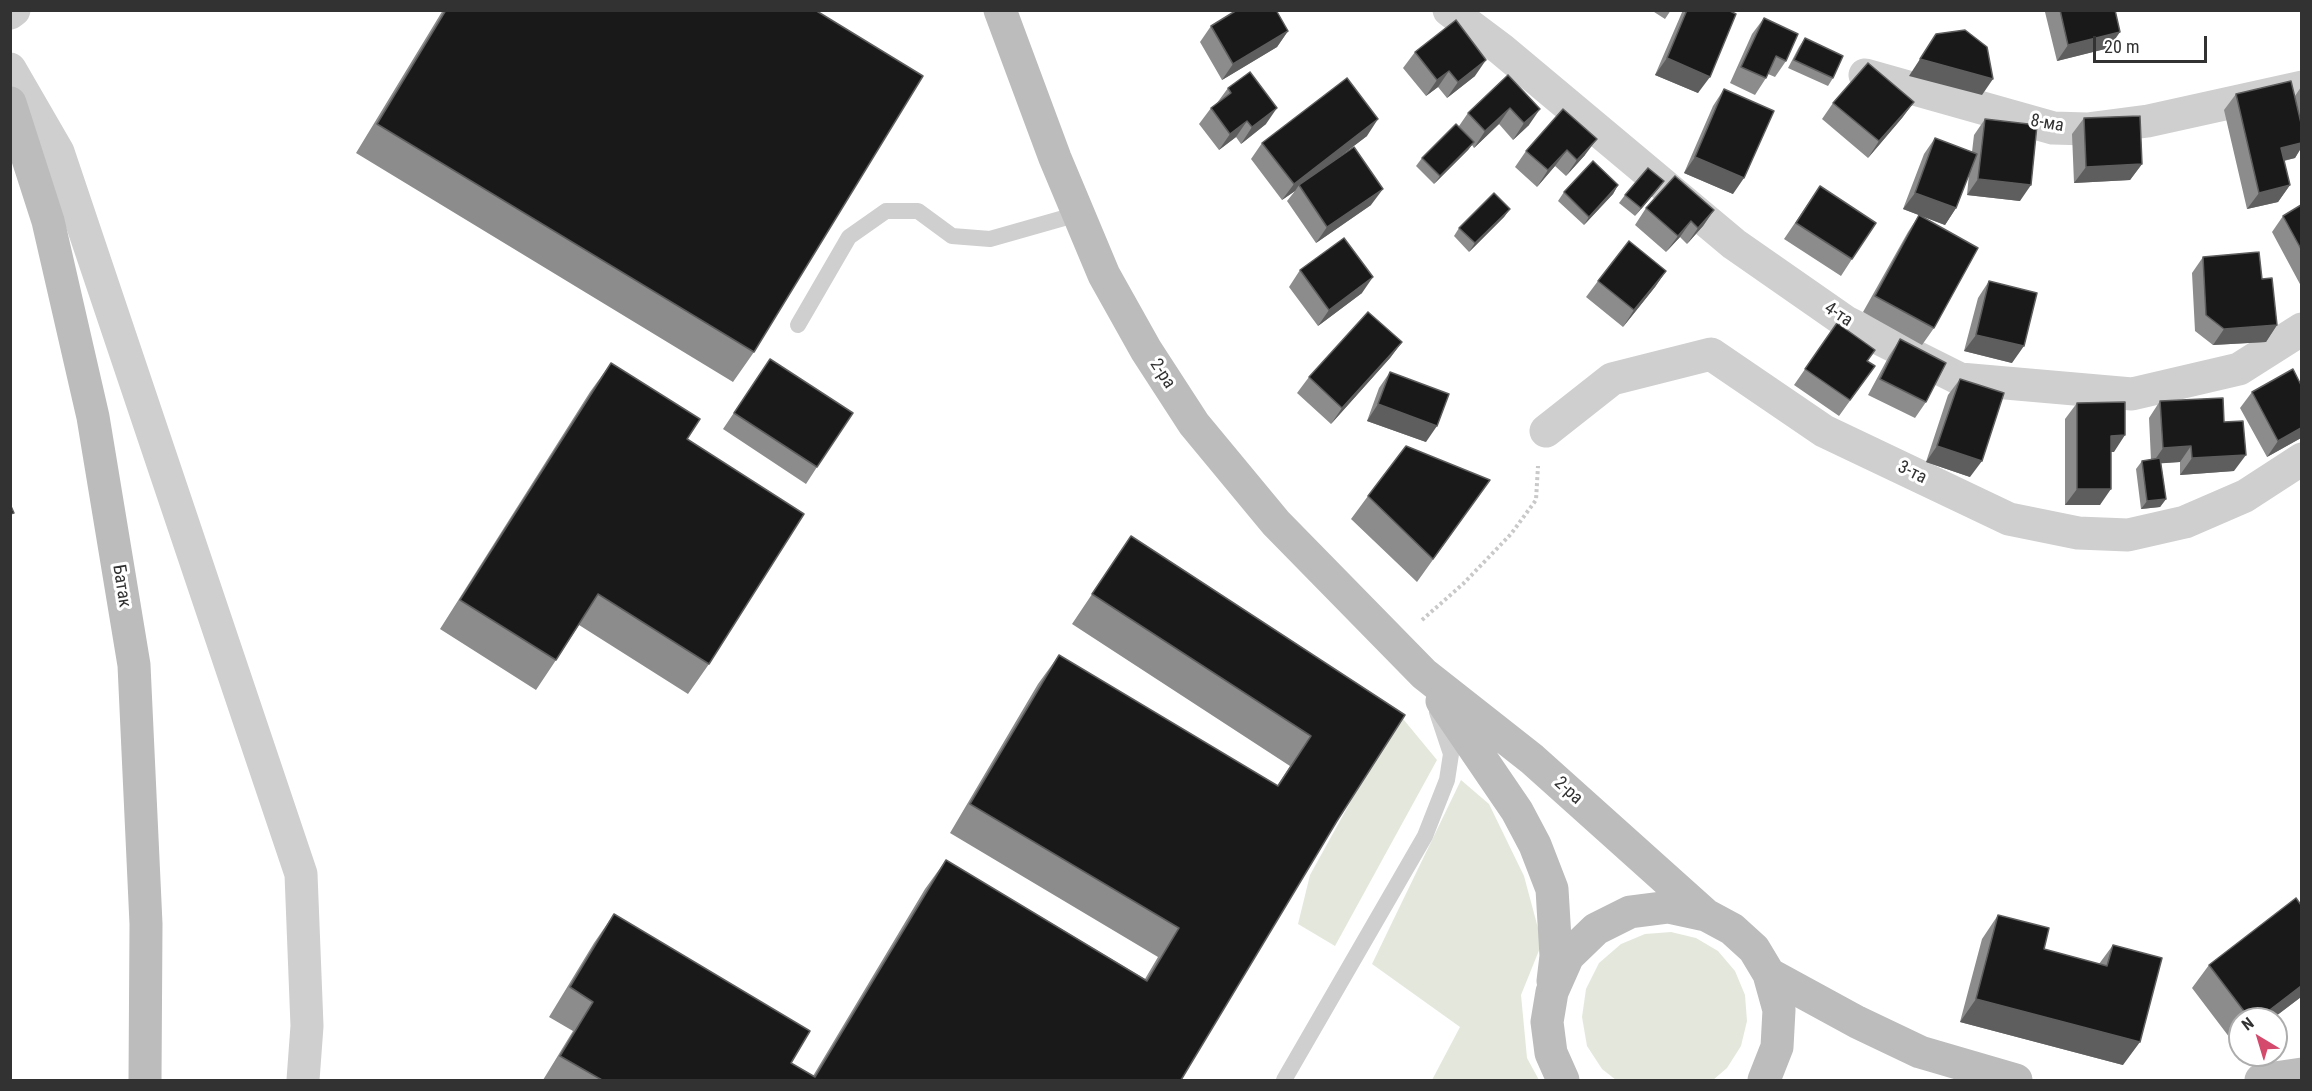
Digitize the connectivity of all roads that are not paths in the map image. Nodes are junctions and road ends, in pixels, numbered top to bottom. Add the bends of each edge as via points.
1 (1000, 10) edge
2 (1449, 10) edge
3 (10, 69) edge
4 (1866, 75) edge
5 (2301, 87) edge
6 (10, 103) edge
7 (1078, 214) junction
8 (798, 325) dead end
9 (2301, 329) edge
10 (1546, 431) road end
11 (2301, 459) edge
12 (1424, 674) junction
13 (1706, 915) junction
14 (1769, 974) junction
15 (1552, 992) junction
16 (2301, 1074) edge
17 (145, 1080) edge
18 (303, 1080) edge
19 (1284, 1080) edge
20 (1563, 1080) edge
21 (1764, 1080) edge
22 (2016, 1080) edge
23 (2261, 1080) edge

1 - 7 main road, 2-ра
2 - 9 street, 4-та via 1734,243 1846,322 1960,379 2132,394 2239,369
3 - 18 street via 57,152 301,874 307,1026
4 - 5 street, 8-ма via 2052,128 2087,129 2148,121
6 - 17 main road, Батак via 48,221 93,417 134,664 146,924
7 - 8 lane via 990,239 952,236 918,211 886,212 849,237
7 - 12 main road, 2-ра via 1104,275 1194,424 1276,523
10 - 11 street, 3-та via 1612,379 1711,354 1824,431 2008,519 2078,533 2128,535 2186,522 2245,496
12 - 13 main road, 2-ра via 1533,759
12 - 15 main road, 2-ра via 1517,811 1535,845 1552,889 1556,957
12 - 19 lane via 1451,754 1447,780 1425,836
13 - 14 main road via 1732,929 1754,949
13 - 15 main road via 1669,907 1630,912 1596,929 1568,956
14 - 21 main road via 1779,1010 1777,1047
14 - 22 main road via 1920,1052
15 - 20 main road via 1547,1022 1551,1053
16 - 23 main road

